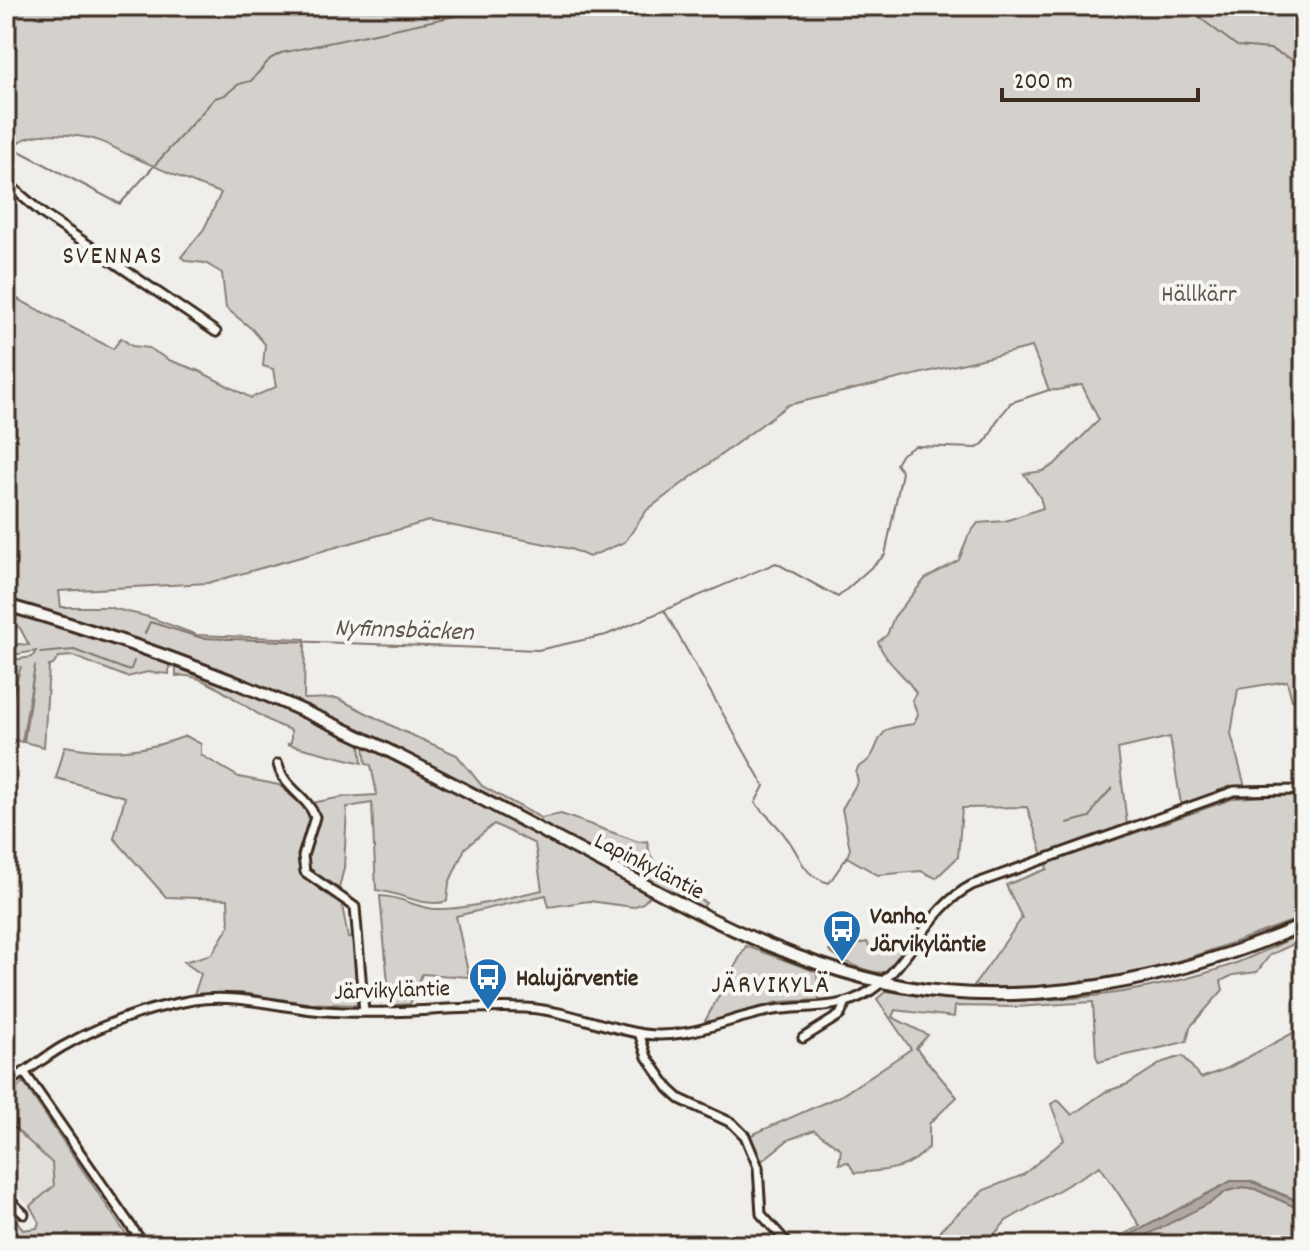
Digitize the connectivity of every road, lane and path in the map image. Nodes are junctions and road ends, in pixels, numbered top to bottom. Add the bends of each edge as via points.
1 (6, 182) edge
2 (216, 332) dead end
3 (6, 605) edge
4 (278, 764) dead end
5 (1304, 790) edge
6 (1304, 925) edge
7 (884, 981) junction
8 (846, 1002) junction
9 (364, 1012) junction
10 (639, 1033) junction
11 (803, 1038) dead end
12 (24, 1072) junction
13 (6, 1083) edge
14 (6, 1197) edge
15 (24, 1214) dead end
16 (144, 1245) edge
17 (789, 1245) edge

1 - 2 street via 43,214
3 - 7 main road, Lapinkyläntie via 128,641 275,698 385,749 712,919 821,964
4 - 9 street via 280,775 315,817 303,856 305,872 355,907
5 - 7 street via 1234,791 972,885 948,900
6 - 7 main road, Lapinkyläntie via 1184,968 1098,987 977,994
7 - 8 street, Järvikyläntie
8 - 10 street, Järvikyläntie via 775,1010 686,1033
8 - 11 street via 840,1015
9 - 10 street, Järvikyläntie via 530,1008
9 - 12 street, Järvikyläntie via 243,998 187,1001 98,1029
10 - 17 street via 647,1057 669,1089 732,1123 745,1136 758,1167 761,1214
12 - 13 street, Järvikyläntie
12 - 16 street
14 - 15 street

